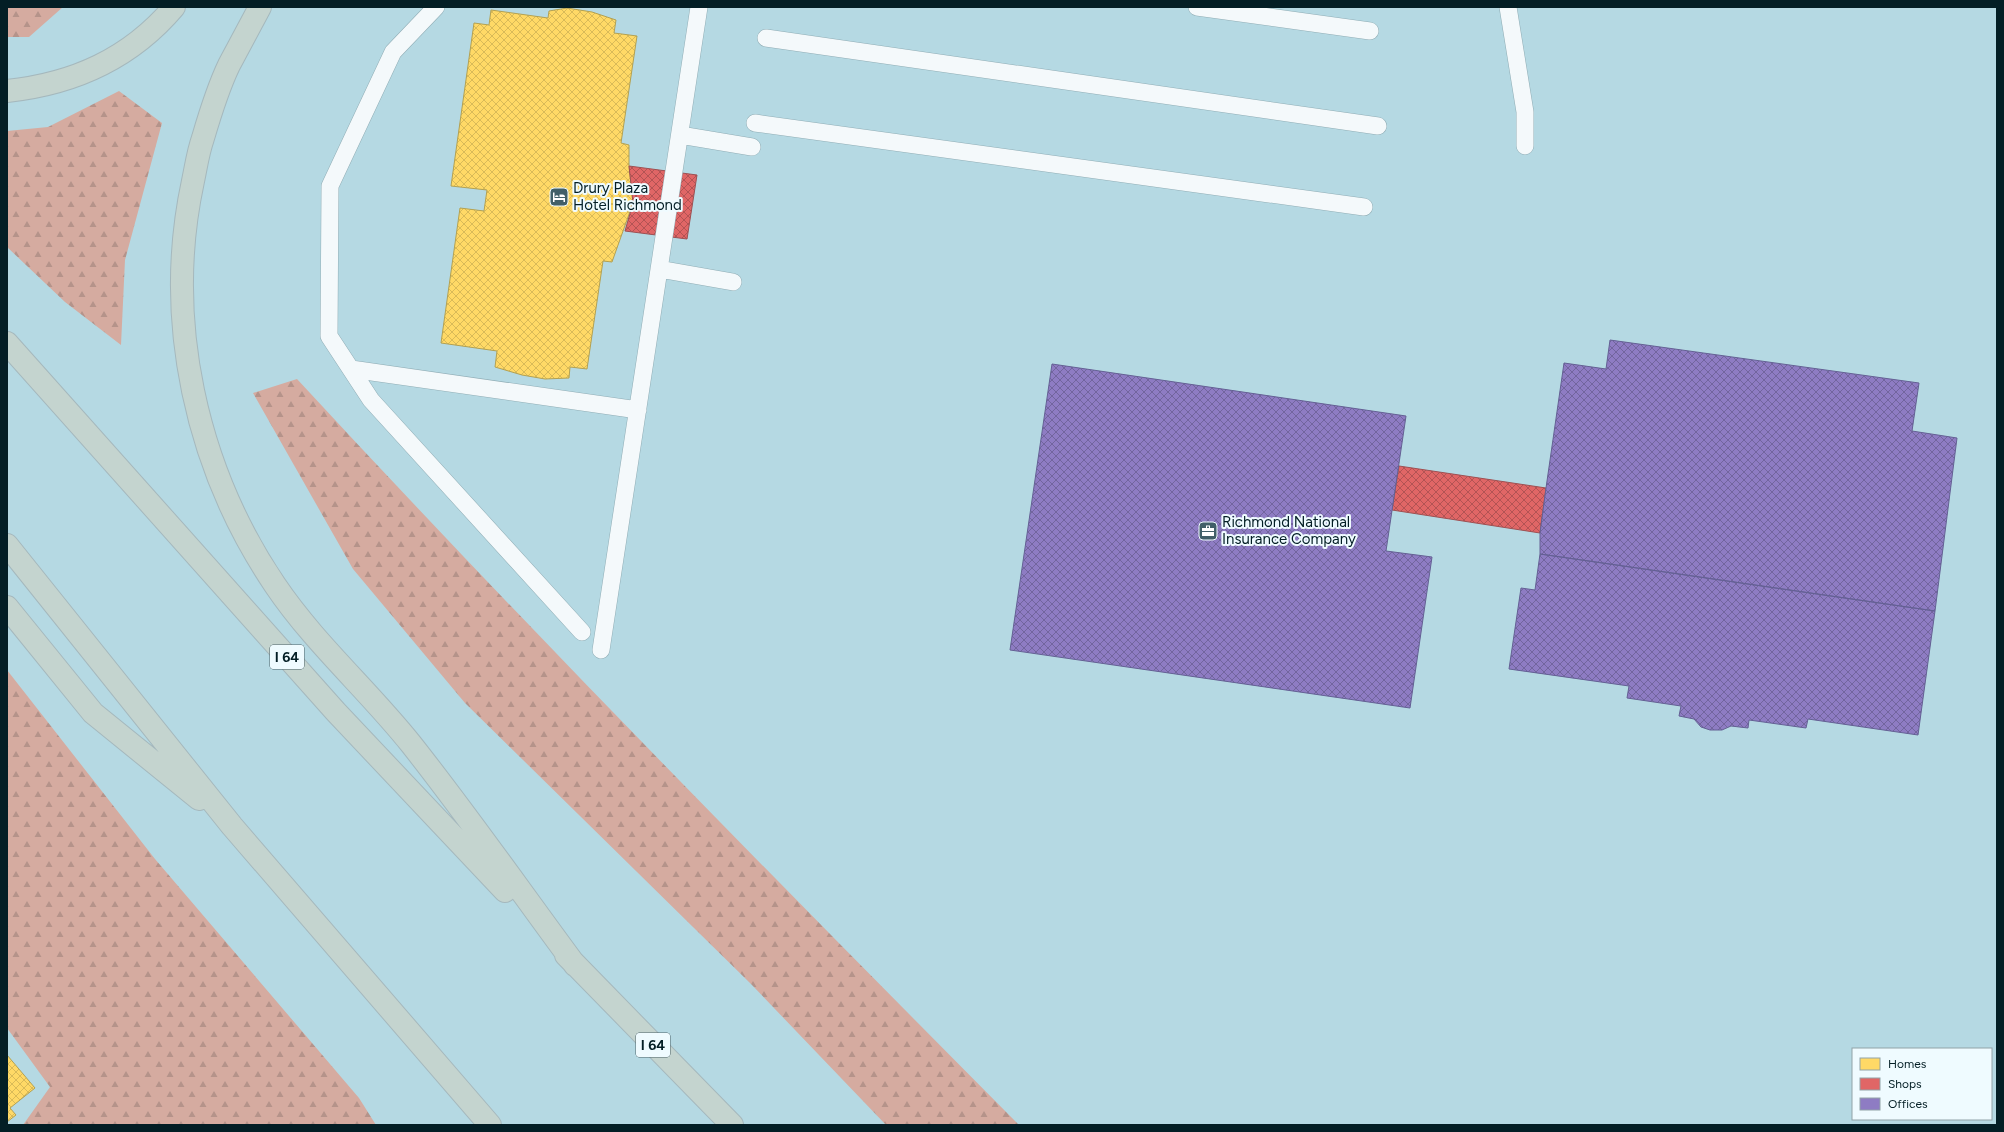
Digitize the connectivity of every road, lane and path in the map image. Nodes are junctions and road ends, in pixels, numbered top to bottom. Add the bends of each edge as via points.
1 (174, 7) edge
2 (260, 7) edge
3 (436, 7) edge
4 (699, 7) edge
5 (1196, 7) edge
6 (1508, 7) edge
7 (1370, 31) dead end
8 (766, 38) dead end
9 (7, 91) edge
10 (755, 123) dead end
11 (1378, 126) dead end
12 (680, 135) junction
13 (1525, 146) dead end
14 (752, 147) dead end
15 (1364, 207) dead end
16 (659, 269) junction
17 (733, 282) dead end
18 (7, 343) edge
19 (351, 369) junction
20 (638, 410) junction
21 (7, 545) edge
22 (7, 607) edge
23 (582, 632) dead end
24 (601, 650) dead end
25 (232, 826) junction
26 (575, 965) junction
27 (490, 1125) edge
28 (732, 1125) edge

1 - 9 highway via 135,44 107,64 72,78 36,88
2 - 26 highway via 228,68 220,90 202,140 186,211 181,302 189,374 210,457 235,516 276,587 410,742
3 - 19 lane via 393,52 330,186 329,336
4 - 12 lane
5 - 7 lane
6 - 13 lane via 1525,112
8 - 11 lane
10 - 15 lane
12 - 14 lane
12 - 16 lane
16 - 17 lane
16 - 20 lane
18 - 26 highway, I 64 via 336,712
19 - 20 lane
19 - 23 lane via 371,400
20 - 24 lane
21 - 25 highway
22 - 25 highway via 93,713
25 - 27 highway
26 - 28 highway, I 64

